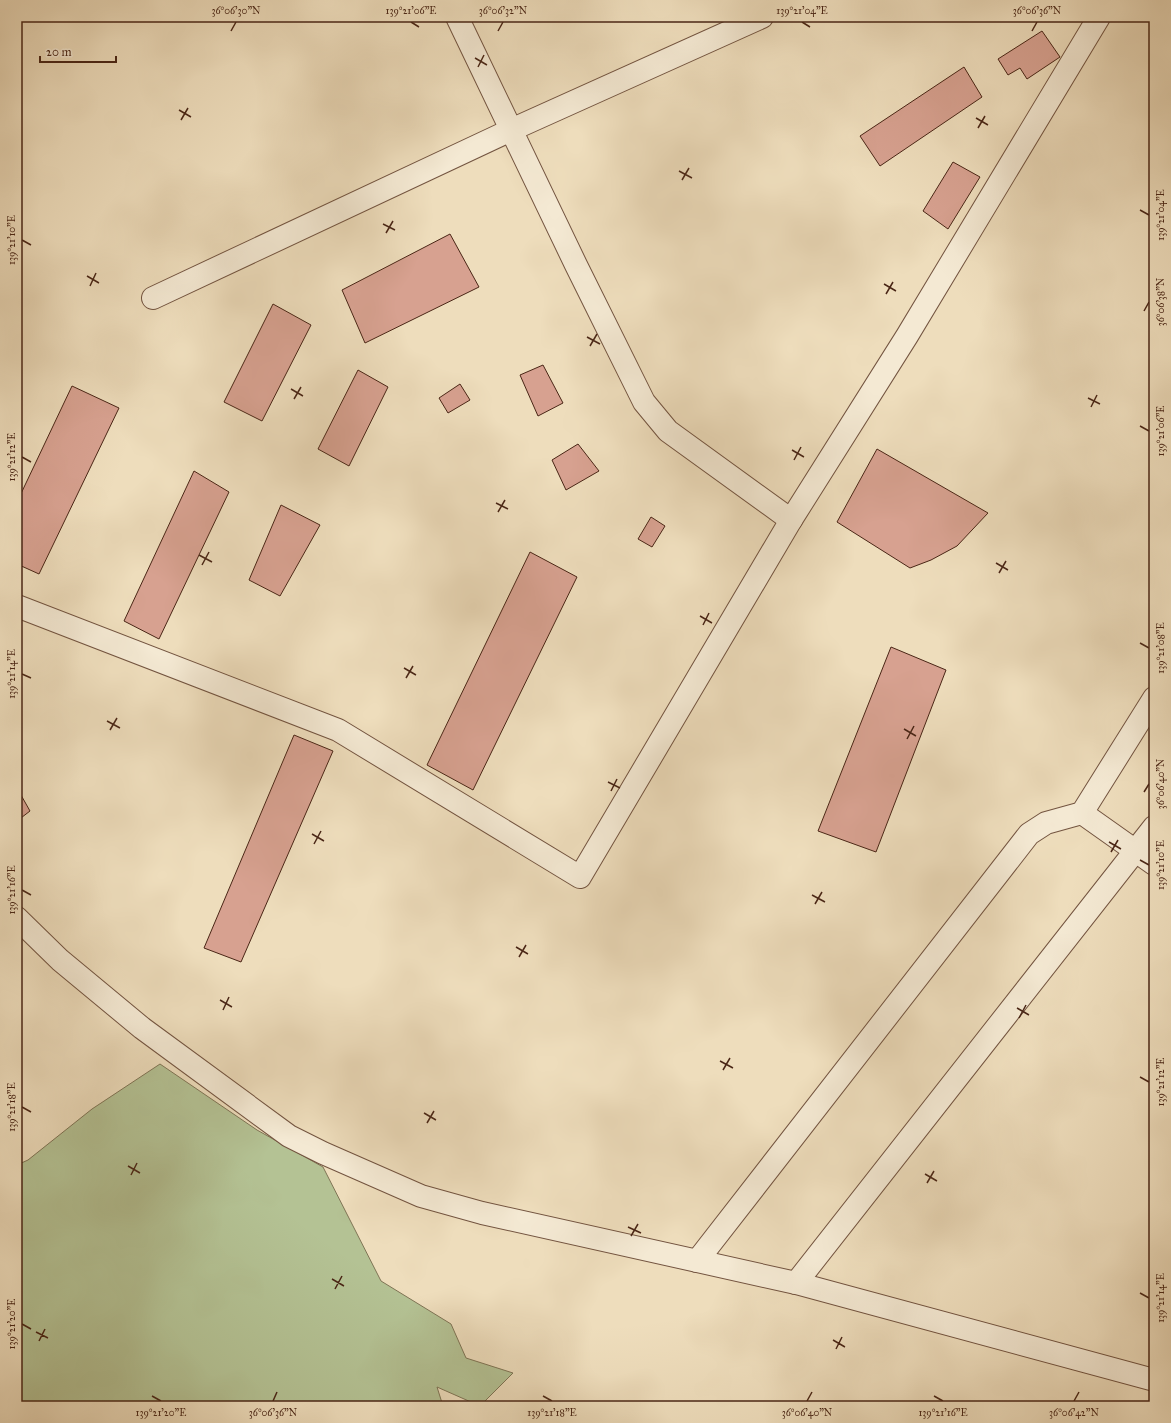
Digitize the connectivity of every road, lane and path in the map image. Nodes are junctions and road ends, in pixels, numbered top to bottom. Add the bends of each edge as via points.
1 (457, 17) edge
2 (762, 17) edge
3 (1099, 17) edge
4 (512, 130) junction
5 (153, 298) dead end
6 (791, 520) junction
7 (17, 606) edge
8 (1154, 698) edge
9 (1082, 813) junction
10 (1154, 827) edge
11 (1135, 851) junction
12 (1154, 864) edge
13 (17, 918) edge
14 (697, 1261) junction
15 (796, 1283) junction
16 (1154, 1380) edge

1 - 4 street
2 - 4 street
3 - 6 street via 907,336
4 - 5 street
4 - 6 street via 644,402 668,431
6 - 7 street via 580,877 338,730
8 - 9 street
9 - 11 street
9 - 14 street via 1046,823 1029,834
10 - 11 street
11 - 12 street
11 - 15 street
13 - 14 street via 60,960 142,1028 289,1136 421,1196 482,1213
14 - 15 street
15 - 16 street

